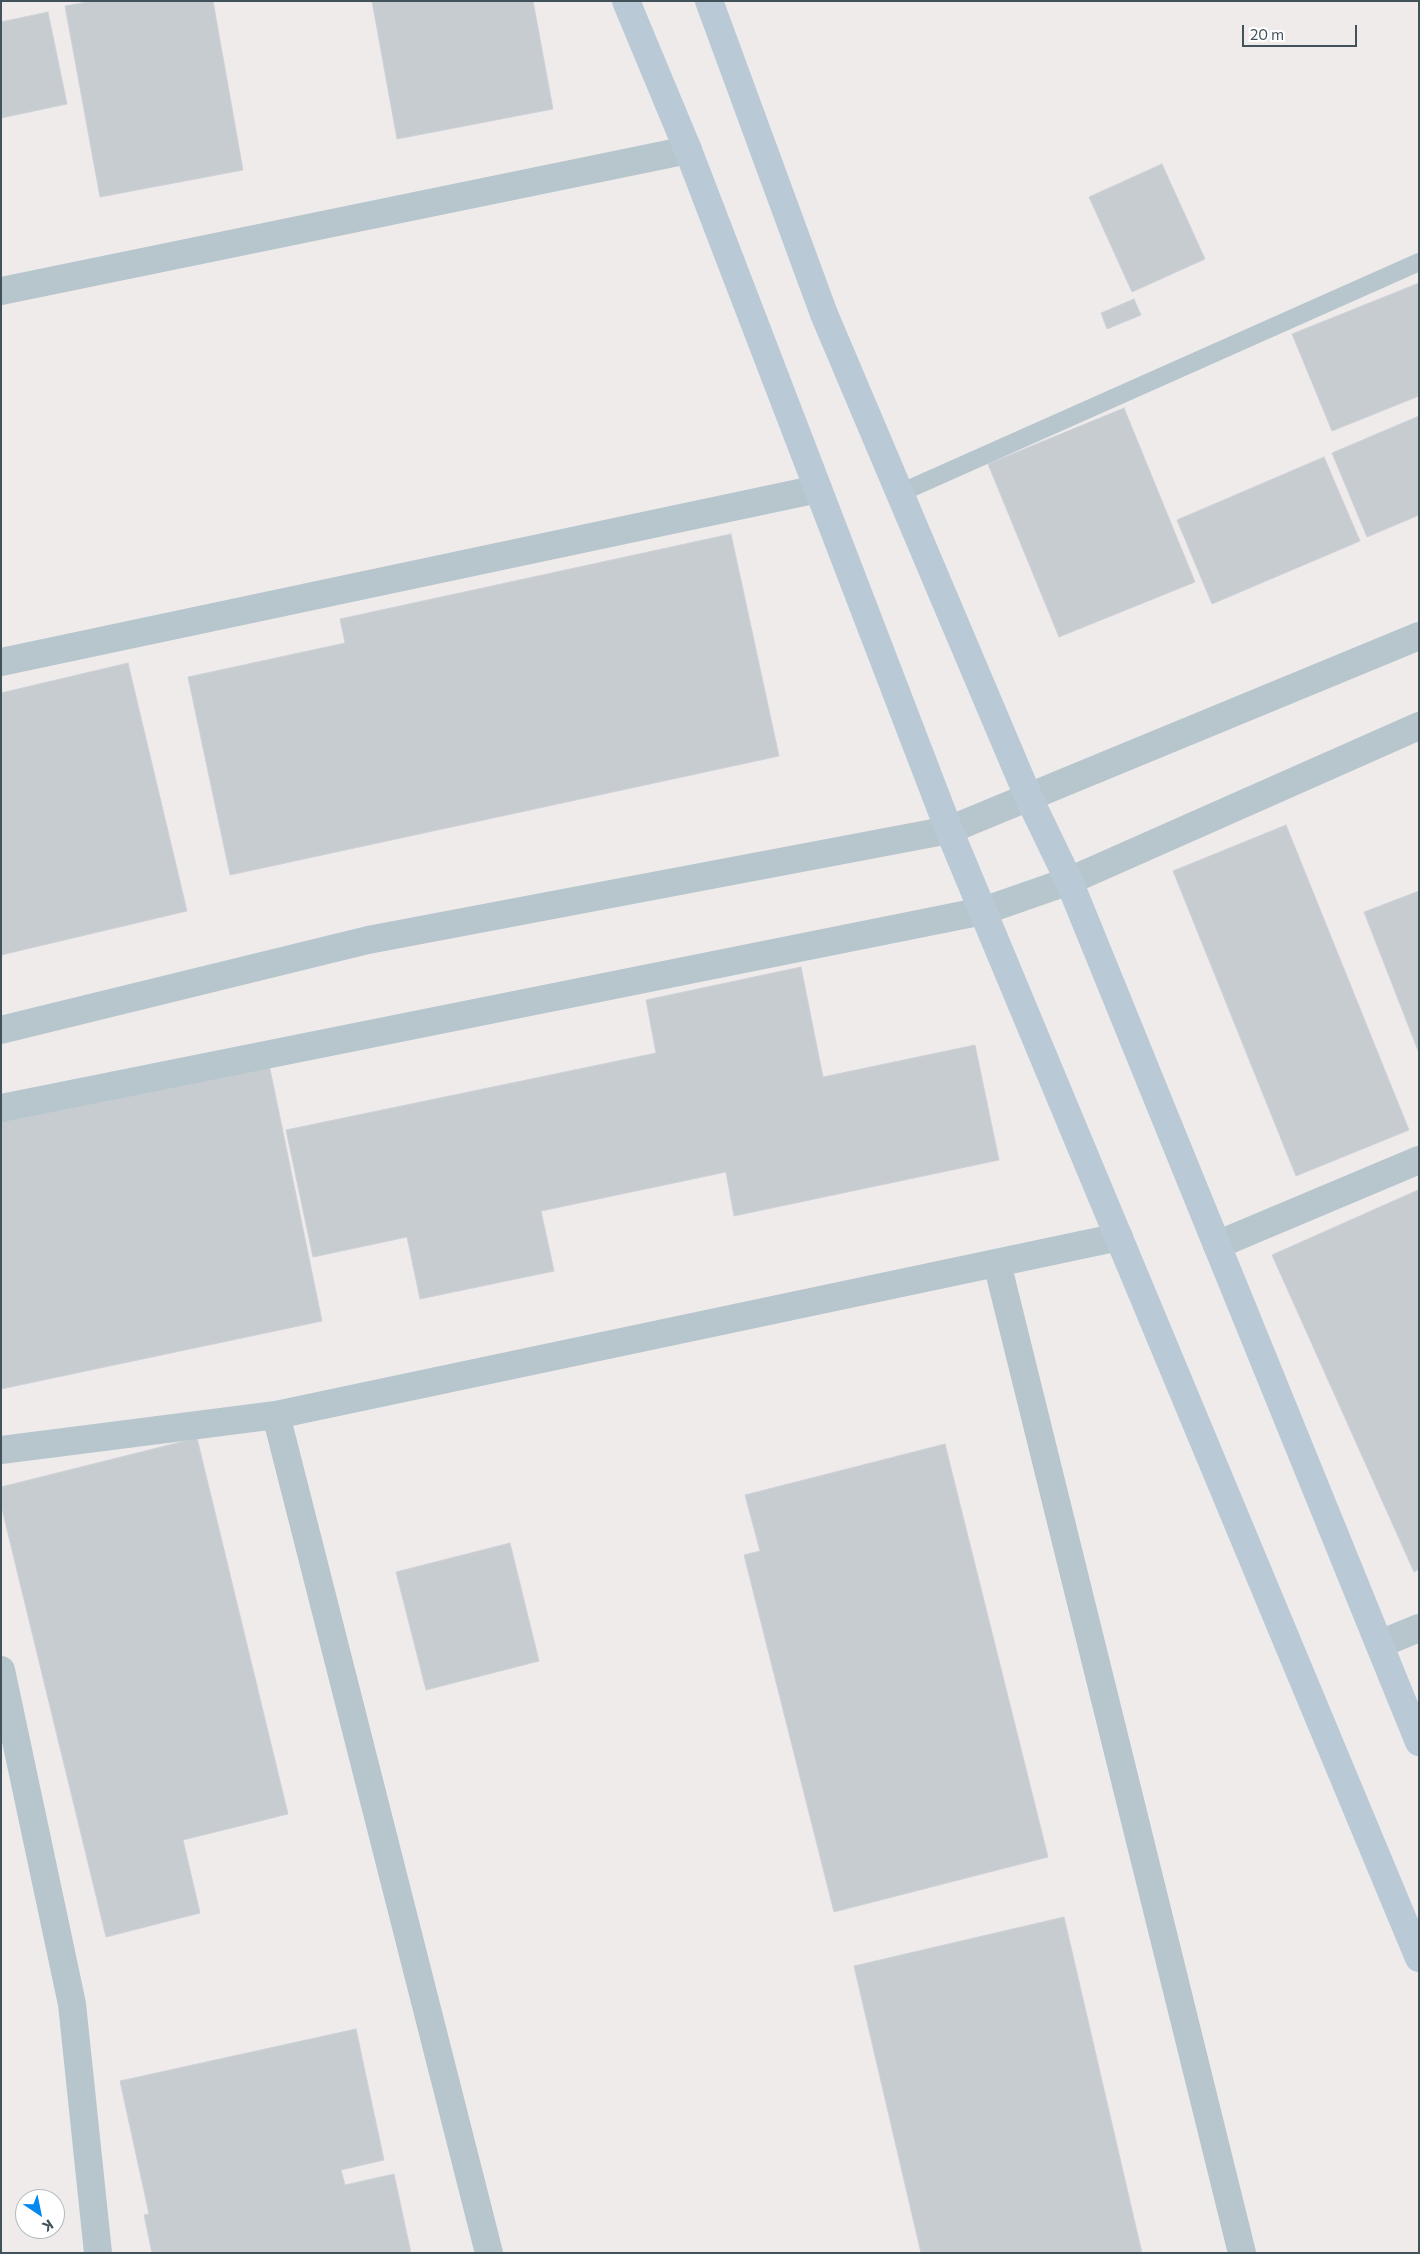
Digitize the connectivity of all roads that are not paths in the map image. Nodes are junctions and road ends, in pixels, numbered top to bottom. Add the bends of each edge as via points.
1 (626, 1) edge
2 (709, 1) edge
3 (688, 150) junction
4 (1419, 262) edge
5 (1, 291) edge
6 (818, 489) junction
7 (900, 493) junction
8 (1419, 636) edge
9 (1, 662) edge
10 (1419, 726) edge
11 (1028, 796) junction
12 (949, 830) junction
13 (1069, 881) junction
14 (983, 910) junction
15 (1, 1030) edge
16 (1, 1108) edge
17 (1419, 1160) edge
18 (1119, 1237) junction
19 (1218, 1245) junction
20 (997, 1263) junction
21 (276, 1415) junction
22 (1, 1450) edge
23 (1419, 1628) edge
24 (1380, 1644) junction
25 (1, 1670) edge
26 (1419, 1742) edge
27 (1419, 1958) edge
28 (98, 2253) edge
29 (489, 2253) edge
30 (1242, 2253) edge

1 - 3 main road
2 - 7 main road via 824,314
3 - 5 street
3 - 6 main road
4 - 7 lane
6 - 9 street
6 - 12 main road
7 - 11 main road
8 - 11 street
10 - 13 street
11 - 12 street
11 - 13 main road
12 - 14 main road
12 - 15 street via 368,940
13 - 14 street
13 - 19 main road
14 - 16 street
14 - 18 main road
17 - 19 street
18 - 20 street
18 - 27 main road
19 - 24 main road
20 - 21 street
20 - 30 street
21 - 22 street
21 - 29 street
23 - 24 street
24 - 26 main road
25 - 28 street via 72,2004

